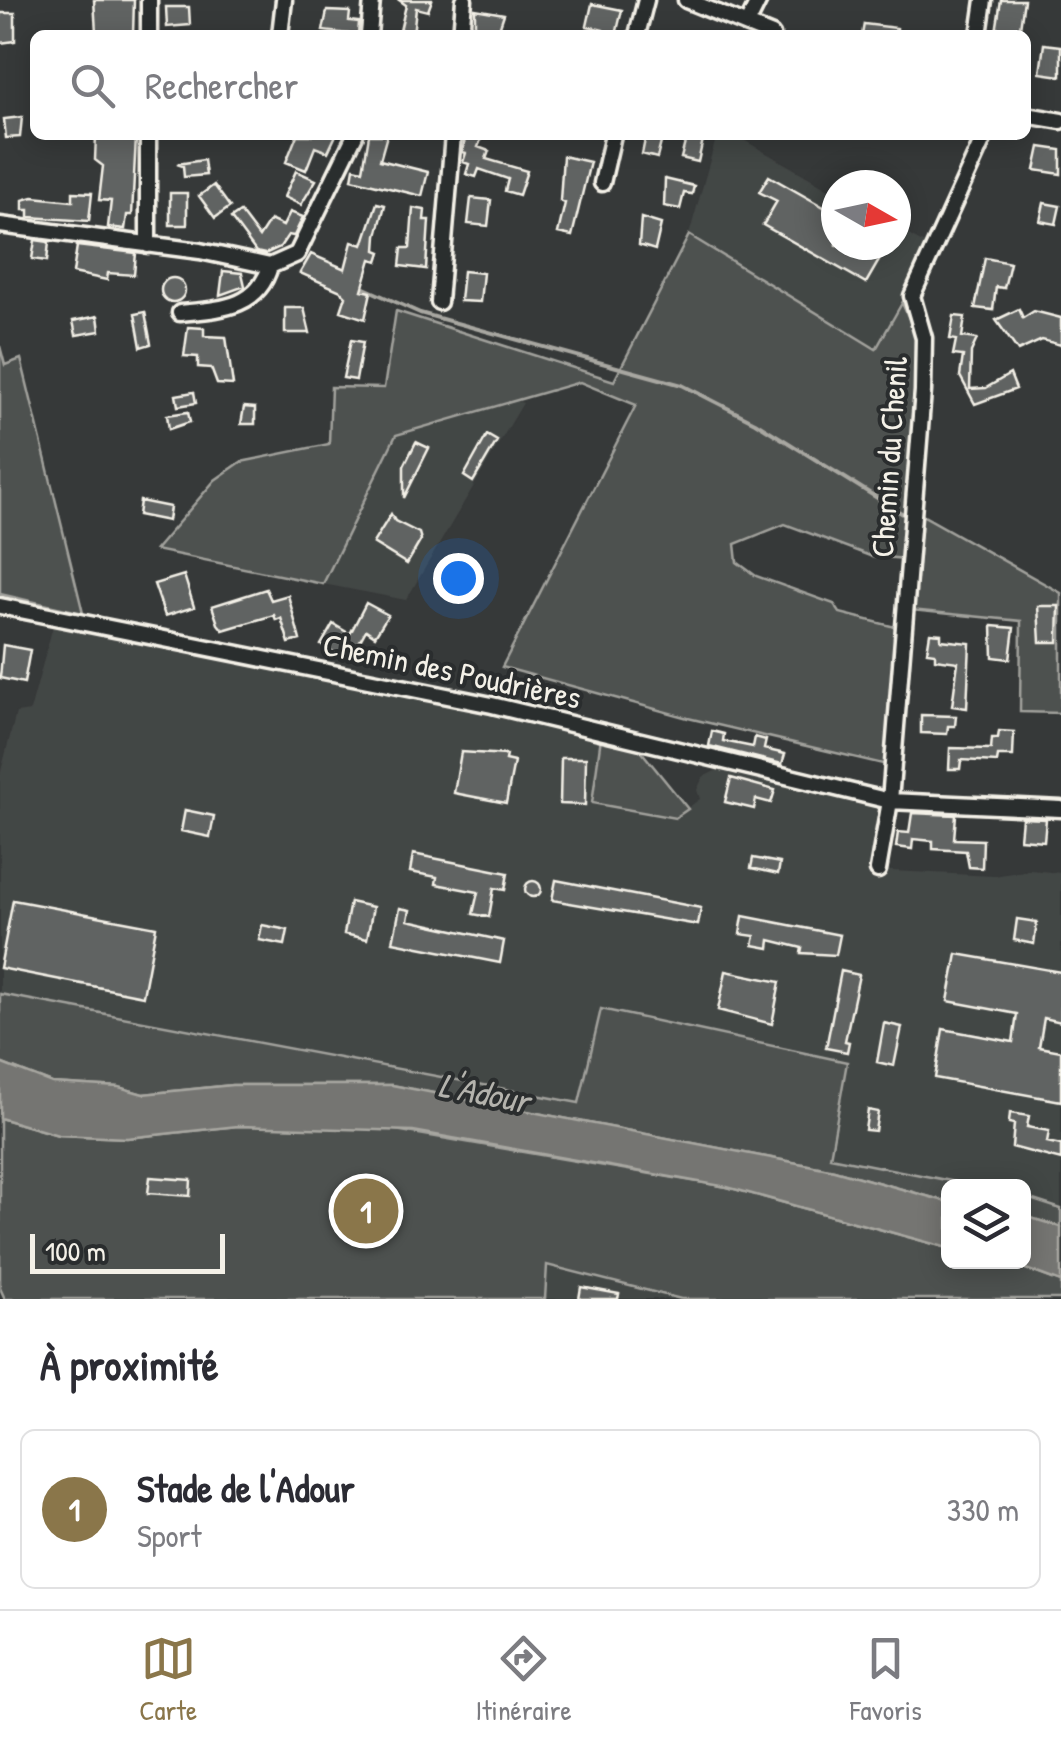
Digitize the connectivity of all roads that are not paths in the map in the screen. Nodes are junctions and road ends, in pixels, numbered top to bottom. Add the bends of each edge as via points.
1 (149, 0) edge
2 (284, 0) edge
3 (372, 0) edge
4 (464, 0) edge
5 (646, 0) edge
6 (686, 0) edge
7 (759, 0) edge
8 (984, 0) edge
9 (748, 22) junction
10 (149, 30) edge
11 (281, 30) edge
12 (369, 30) edge
13 (461, 30) edge
14 (639, 30) edge
15 (763, 30) edge
16 (980, 30) edge
17 (1031, 117) edge
18 (1061, 121) edge
19 (148, 140) edge
20 (353, 140) edge
21 (453, 140) edge
22 (612, 140) edge
23 (983, 140) edge
24 (602, 184) dead end
25 (0, 225) edge
26 (148, 244) junction
27 (270, 266) junction
28 (439, 302) dead end
29 (180, 313) dead end
30 (0, 606) edge
31 (890, 801) junction
32 (1061, 809) edge
33 (878, 870) dead end

1 - 10 street
2 - 11 street
3 - 12 street
4 - 13 street
5 - 14 street
6 - 9 street
7 - 9 street
8 - 16 street
9 - 15 street
17 - 18 street
19 - 26 street
20 - 27 street via 297,254
21 - 28 street
22 - 24 street
23 - 31 street, Chemin du Chenil via 912,296 924,338 923,391
25 - 26 street
26 - 27 street
27 - 29 street via 260,290 239,305
30 - 31 street, Chemin des Poudrières via 492,706
31 - 32 street, Chemin des Poudrières
31 - 33 street

